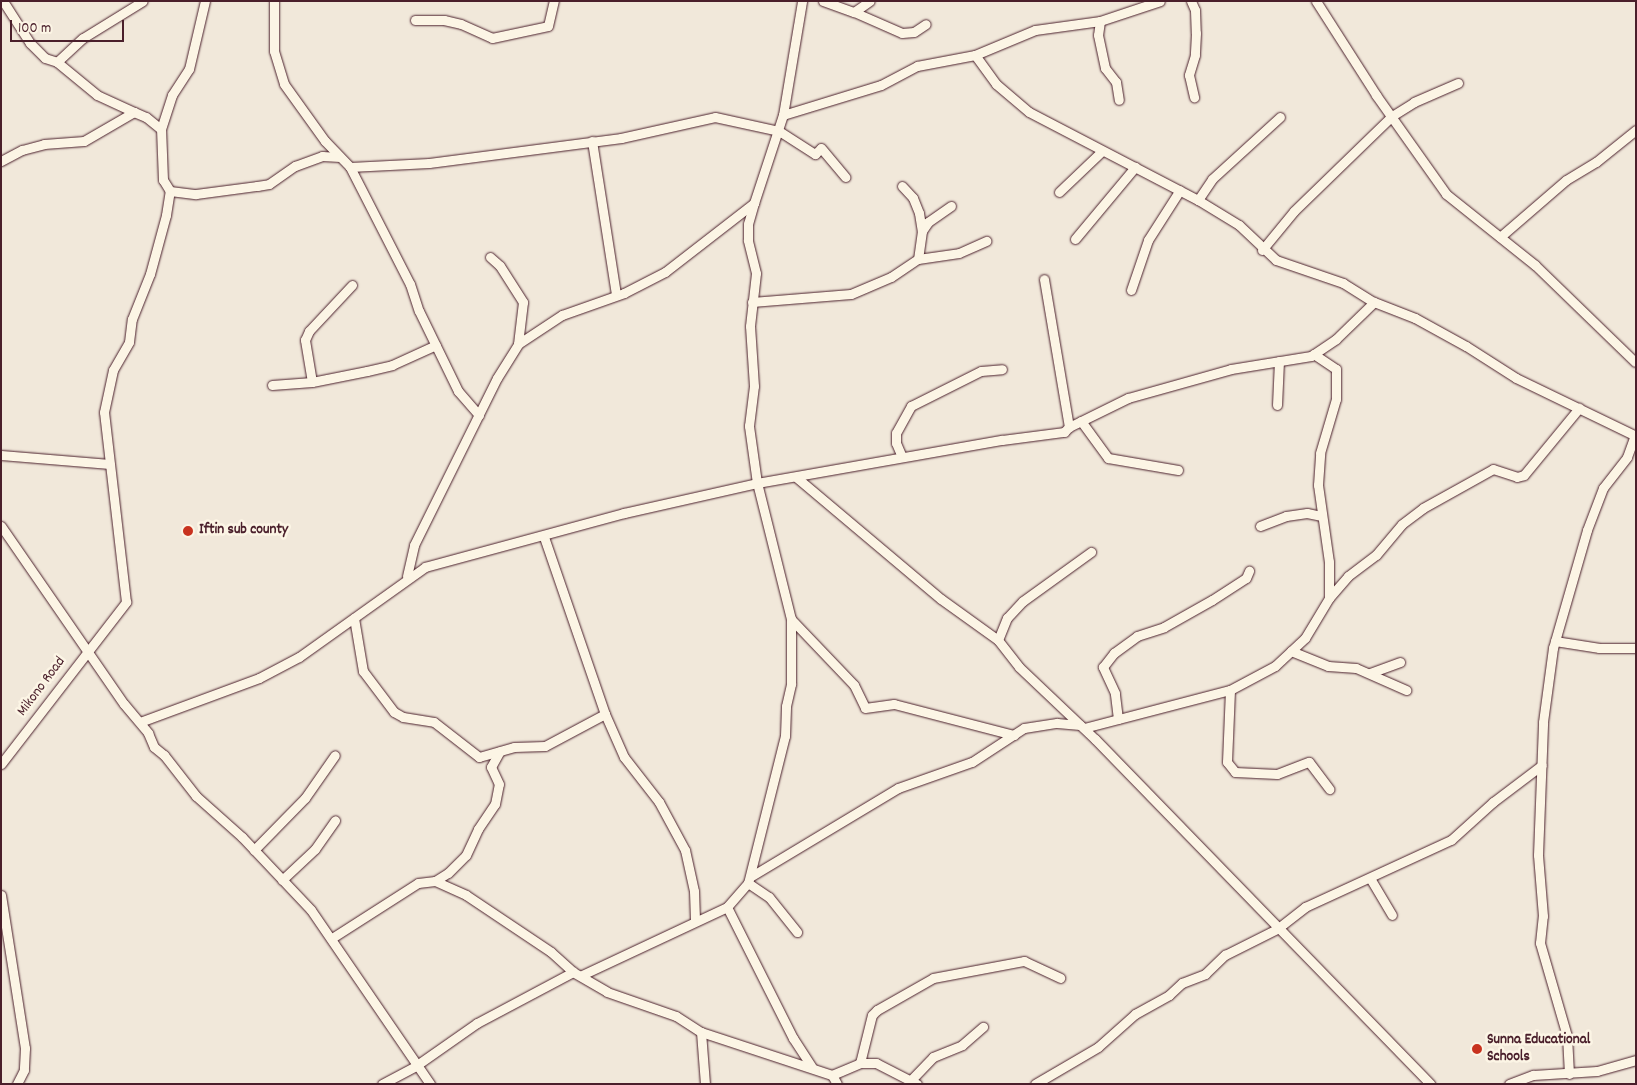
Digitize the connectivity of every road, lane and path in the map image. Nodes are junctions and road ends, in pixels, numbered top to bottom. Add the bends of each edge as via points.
1 (3, 1) edge
2 (143, 1) edge
3 (274, 1) edge
4 (554, 1) edge
5 (802, 1) edge
6 (823, 1) edge
7 (870, 1) edge
8 (1160, 1) edge
9 (1191, 1) edge
10 (1316, 1) edge
11 (202, 3) edge
12 (854, 12) junction
13 (415, 20) dead end
14 (1100, 21) junction
15 (926, 24) dead end
16 (975, 56) junction
17 (57, 62) junction
18 (1458, 83) dead end
19 (1194, 98) dead end
20 (1119, 100) dead end
21 (134, 112) junction
22 (783, 115) junction
23 (1392, 116) junction
24 (1280, 117) dead end
25 (161, 130) junction
26 (1636, 130) edge
27 (779, 131) junction
28 (592, 140) junction
29 (1102, 151) junction
30 (340, 157) junction
31 (1, 162) edge
32 (350, 167) junction
33 (1135, 167) junction
34 (845, 177) dead end
35 (902, 186) dead end
36 (1180, 190) junction
37 (170, 192) junction
38 (1059, 192) dead end
39 (1198, 200) junction
40 (754, 203) junction
41 (951, 206) dead end
42 (922, 231) junction
43 (1500, 237) junction
44 (1075, 239) dead end
45 (986, 241) dead end
46 (1262, 250) junction
47 (490, 256) dead end
48 (918, 259) junction
49 (1044, 279) dead end
50 (352, 285) dead end
51 (1131, 290) dead end
52 (616, 295) junction
53 (752, 302) junction
54 (1374, 302) junction
55 (518, 344) junction
56 (436, 345) junction
57 (1314, 354) junction
58 (1279, 361) junction
59 (1635, 362) edge
60 (1002, 369) dead end
61 (312, 382) junction
62 (272, 385) dead end
63 (1277, 405) dead end
64 (1579, 408) junction
65 (479, 414) junction
66 (1081, 421) junction
67 (1069, 427) junction
68 (1635, 436) edge
69 (1, 455) edge
70 (902, 458) junction
71 (110, 464) junction
72 (1178, 470) dead end
73 (796, 477) junction
74 (757, 483) junction
75 (1321, 516) junction
76 (1, 526) edge
77 (1260, 526) dead end
78 (544, 537) junction
79 (1090, 552) dead end
80 (1249, 571) dead end
81 (407, 576) junction
82 (1329, 598) junction
83 (354, 618) junction
84 (792, 619) junction
85 (998, 640) junction
86 (1555, 641) junction
87 (1636, 648) edge
88 (87, 650) junction
89 (1291, 651) junction
90 (1400, 662) dead end
91 (1370, 673) junction
92 (1230, 690) junction
93 (1406, 690) dead end
94 (605, 714) junction
95 (1118, 719) junction
96 (140, 722) junction
97 (1082, 726) junction
98 (1014, 735) junction
99 (501, 750) junction
100 (335, 755) dead end
101 (1, 764) edge
102 (1542, 765) junction
103 (1329, 789) dead end
104 (335, 820) dead end
105 (254, 850) junction
106 (1370, 878) junction
107 (282, 880) junction
108 (749, 880) junction
109 (434, 881) junction
110 (1, 894) edge
111 (727, 907) junction
112 (1392, 915) dead end
113 (696, 921) junction
114 (1277, 929) junction
115 (797, 932) dead end
116 (332, 938) junction
117 (577, 974) junction
118 (1060, 978) dead end
119 (983, 1027) dead end
120 (701, 1032) junction
121 (1636, 1060) edge
122 (860, 1063) junction
123 (418, 1065) junction
124 (812, 1067) junction
125 (1569, 1074) junction
126 (832, 1075) junction
127 (914, 1082) edge
128 (17, 1084) edge
129 (382, 1084) edge
130 (430, 1084) edge
131 (705, 1084) edge
132 (838, 1084) edge
133 (1035, 1084) edge
134 (1430, 1084) edge
135 (1508, 1084) edge

1 - 17 street via 30,43 45,58
2 - 17 street via 84,38
3 - 30 street via 274,51 284,84
4 - 13 street via 548,26 536,32 508,33 492,38 460,24
5 - 22 street
6 - 12 street
7 - 12 street
8 - 14 street
9 - 19 street via 1195,10 1196,33 1195,55 1189,75
10 - 23 street
11 - 25 street via 189,68 172,95
12 - 15 street via 902,33 914,32
14 - 16 street via 1035,30
14 - 20 street via 1098,36 1106,68 1116,82
16 - 22 street via 917,66 881,85
16 - 29 street via 996,84 1029,112
17 - 21 street via 97,95
18 - 23 street via 1414,102
21 - 25 street
21 - 31 street via 84,141 44,144 22,150
22 - 27 street
23 - 43 street via 1446,194
23 - 46 street via 1294,211
24 - 39 street via 1212,179
25 - 37 street via 163,180
26 - 43 street via 1596,162 1566,180
27 - 28 street via 731,119 704,117 648,133
27 - 34 street via 815,154 821,148
27 - 40 street
28 - 32 street via 445,161
28 - 52 street
29 - 33 street
29 - 38 street
30 - 32 street
30 - 37 street via 322,156 295,166 269,184 196,194
32 - 56 street via 410,284
33 - 36 street
33 - 44 street
35 - 42 street via 913,198
36 - 39 street
36 - 51 street via 1148,240
37 - 71 street, Mikono Road via 150,274 132,319 129,342 113,370 107,395 104,412
39 - 46 street via 1239,225
40 - 52 street via 664,272
40 - 53 street via 748,224 748,240 756,272
41 - 42 street via 928,222
42 - 48 street
43 - 59 street via 1535,265
45 - 48 street via 959,253
46 - 54 street via 1292,267 1343,283
47 - 55 street via 523,302
48 - 53 street via 851,294
49 - 67 street
50 - 61 street via 309,331 305,340
52 - 55 street via 562,315
53 - 74 street via 750,326 754,386 749,426
54 - 57 street
54 - 64 street via 1415,318 1516,378
55 - 65 street
56 - 61 street via 392,365
56 - 65 street via 458,391
57 - 58 street
57 - 75 street via 1336,369 1336,399 1320,452
58 - 63 street
58 - 66 street via 1231,369 1128,398
60 - 70 street via 973,374 911,406 896,433
61 - 62 street
64 - 68 street
64 - 82 street via 1524,475 1517,477 1493,469 1423,508 1402,524 1376,555 1348,576
65 - 81 street via 414,545
66 - 67 street
66 - 72 street via 1108,458
67 - 70 street via 1064,432
68 - 86 street via 1627,457 1603,488
69 - 71 street
70 - 73 street
71 - 88 street, Mikono Road via 126,602
73 - 74 street
73 - 85 street via 940,599
74 - 78 street via 624,512
74 - 84 street
75 - 77 street via 1286,516
75 - 82 street via 1328,562
76 - 88 street
78 - 81 street via 424,567
78 - 94 street
79 - 85 street via 1023,601 1007,618
80 - 95 street via 1246,578 1212,600 1164,627 1137,636 1114,653 1103,667 1115,694
81 - 83 street
82 - 89 street via 1305,638
83 - 96 street via 299,657 259,678
83 - 99 street via 363,671 394,712 403,717 434,722 479,757
84 - 98 street via 854,685 865,708 894,704
84 - 108 street via 791,684 785,736
85 - 97 street via 1019,667
86 - 87 street via 1599,648
86 - 102 street via 1543,722
88 - 96 street
88 - 101 street, Mikono Road
89 - 91 street via 1328,666 1356,668
89 - 92 street via 1275,666
90 - 91 street via 1378,673
91 - 93 street
92 - 95 street
92 - 103 street via 1227,762 1235,772 1277,774 1309,762
94 - 99 street via 545,746
94 - 113 street via 624,757 659,802 679,837 690,863
95 - 97 street
96 - 105 street via 154,747 196,796
97 - 98 street via 1038,724
97 - 114 street
98 - 108 street via 972,762 898,788
99 - 109 street via 491,767 498,784 495,804 466,855 448,873
100 - 105 street via 305,798
102 - 106 street via 1493,802 1457,836
102 - 125 street via 1538,855 1543,916 1541,951 1567,1036
104 - 107 street via 315,849
105 - 107 street
106 - 112 street
106 - 114 street via 1305,907
107 - 116 street
108 - 111 street
108 - 115 street via 769,897
109 - 116 street via 418,883
109 - 117 street via 477,902 551,952
110 - 128 street via 25,1048 24,1070
111 - 113 street
111 - 124 street via 793,1038
113 - 117 street via 666,938
114 - 133 street via 1225,955 1205,974 1182,983 1169,995 1135,1014 1098,1047
114 - 134 street
116 - 123 street
117 - 120 street via 607,992 676,1016
117 - 123 street via 477,1023
118 - 122 street via 1024,961 933,978 909,989 872,1015
119 - 127 street via 962,1045 933,1057
120 - 124 street
120 - 131 street
121 - 125 street via 1597,1071
122 - 126 street
122 - 127 street via 876,1063
123 - 129 street
123 - 130 street
124 - 126 street
125 - 135 street via 1533,1076
126 - 132 street

